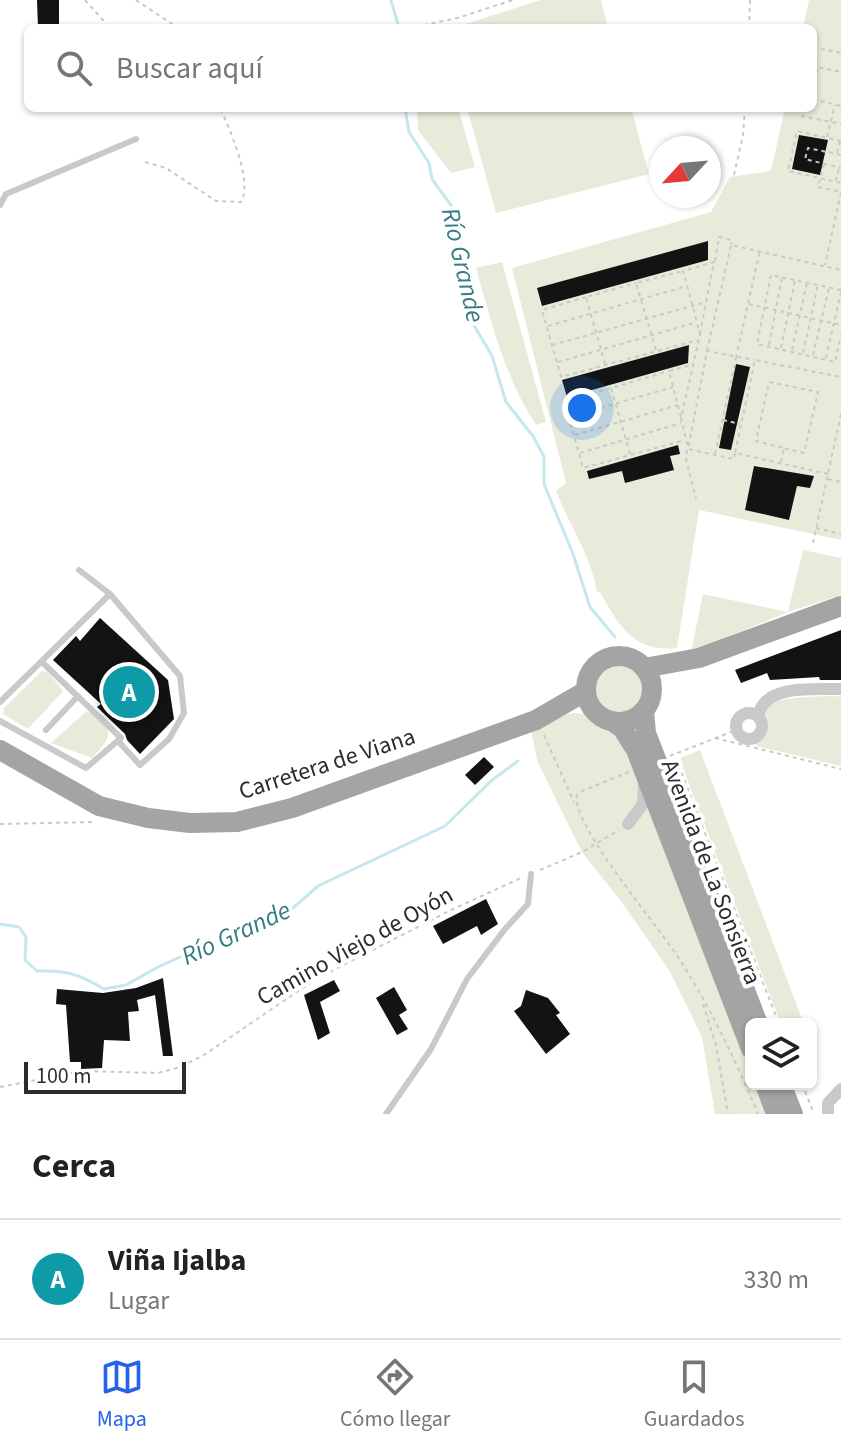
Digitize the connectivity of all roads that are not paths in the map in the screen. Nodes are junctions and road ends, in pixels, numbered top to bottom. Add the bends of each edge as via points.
1 (136, 139) dead end
2 (0, 205) edge
3 (79, 570) dead end
4 (110, 594) junction
5 (841, 606) edge
6 (699, 658) junction
7 (42, 662) junction
8 (644, 668) junction
9 (841, 689) edge
10 (586, 691) junction
11 (78, 696) junction
12 (0, 702) edge
13 (648, 702) junction
14 (758, 716) junction
15 (605, 718) junction
16 (536, 720) junction
17 (0, 721) edge
18 (46, 730) dead end
19 (118, 741) junction
20 (0, 750) edge
21 (643, 769) junction
22 (654, 826) junction
23 (531, 874) road end
24 (756, 1018) edge
25 (745, 1035) edge
26 (841, 1089) edge
27 (767, 1090) edge
28 (783, 1090) edge
29 (386, 1114) edge
30 (776, 1114) edge
31 (793, 1114) edge
32 (828, 1114) edge

1 - 2 lane via 6,194
3 - 4 lane
4 - 7 lane
4 - 19 lane via 180,676 184,713 169,739 140,765
5 - 6 main road
6 - 8 main road
6 - 13 main road via 674,674
7 - 11 lane
7 - 12 lane
8 - 10 main road via 627,657 607,658 591,671
8 - 13 main road via 649,675
9 - 14 street via 788,691 768,698
10 - 15 main road
10 - 16 main road, Carretera de Viana
11 - 18 lane
11 - 19 lane via 121,738
13 - 15 main road via 629,721
13 - 24 main road, Avenida de La Sonsierra via 646,733
14 - 14 street via 762,728 754,738 741,737 736,730 741,714
15 - 16 main road, Carretera de Viana via 573,713
15 - 21 main road, Avenida de La Sonsierra via 622,728
16 - 20 main road, Carretera de Viana via 292,808 237,822 190,823 99,806
17 - 19 lane via 86,768
21 - 22 main road, Avenida de La Sonsierra
21 - 22 street via 643,804 628,824
22 - 25 main road, Avenida de La Sonsierra
23 - 29 lane via 528,904 467,979 431,1049
26 - 32 street via 828,1103
27 - 30 main road
28 - 31 main road

